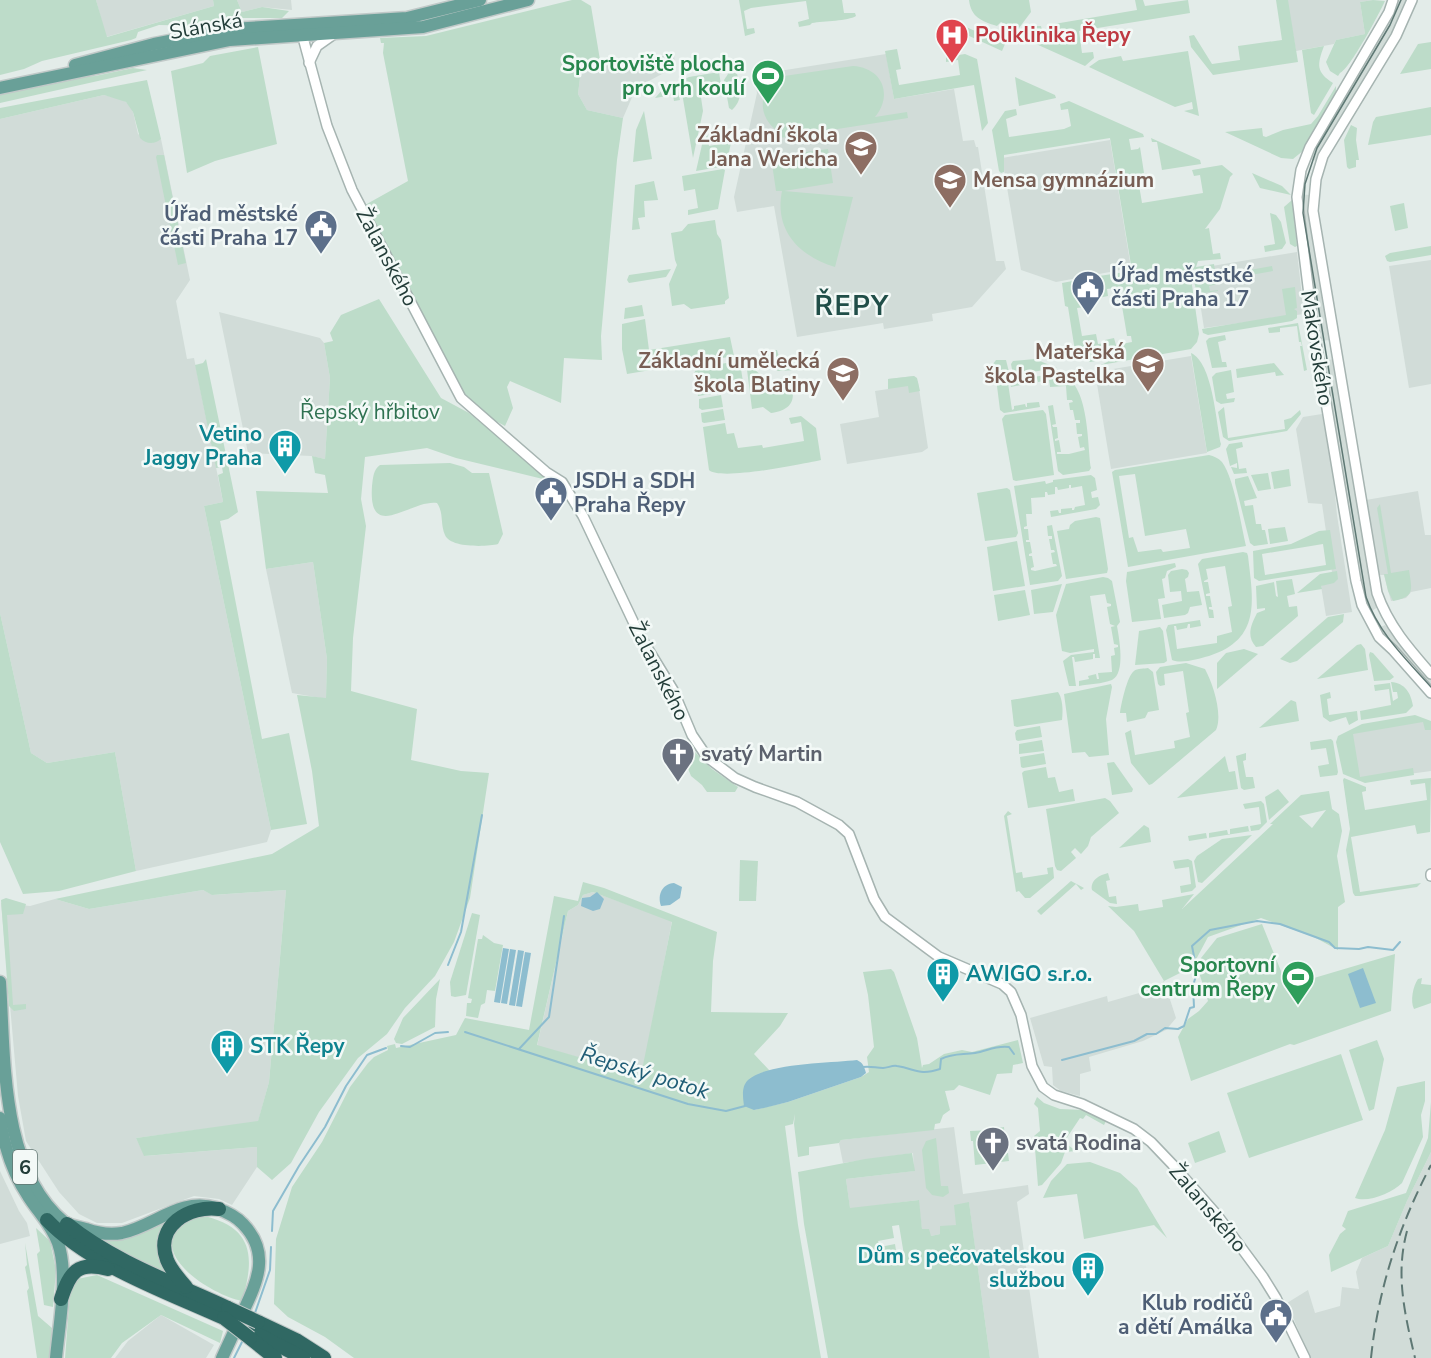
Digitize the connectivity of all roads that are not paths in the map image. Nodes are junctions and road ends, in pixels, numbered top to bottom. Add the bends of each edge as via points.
1 (480, 0) edge
2 (528, 0) edge
3 (1393, 0) edge
4 (1412, 0) edge
5 (336, 32) junction
6 (302, 34) junction
7 (309, 63) junction
8 (0, 80) edge
9 (0, 88) edge
10 (1431, 674) edge
11 (1431, 693) edge
12 (0, 982) edge
13 (0, 1118) edge
14 (219, 1209) junction
15 (47, 1220) junction
16 (67, 1224) junction
17 (134, 1276) junction
18 (187, 1289) junction
19 (61, 1299) junction
20 (226, 1313) junction
21 (254, 1330) junction
22 (56, 1358) edge
23 (222, 1358) edge
24 (275, 1358) edge
25 (303, 1358) edge
26 (324, 1358) edge
27 (1305, 1358) edge

1 - 8 main road, Slánská via 407,18 231,29
2 - 5 main road, Slánská via 423,27
3 - 11 street, Makovského via 1310,147 1297,197 1331,436 1362,605 1379,637
4 - 10 street, Makovského via 1396,36 1323,156 1313,211 1377,593 1383,612 1403,642
5 - 6 main road, Slánská
5 - 7 street via 317,46
6 - 7 street, Žalanského
6 - 9 main road, Slánská via 230,40
7 - 27 street, Žalanského via 327,126 352,190 461,398 562,482 593,535 640,636 673,690 698,746 735,778 797,802 839,825 849,834 885,917 939,957 1002,984 1011,992 1021,1015 1032,1066 1043,1087 1119,1121 1151,1142 1217,1215 1276,1298
12 - 16 main road, 6 via 8,1099 15,1137 37,1190
13 - 15 main road, 6 via 18,1180
14 - 16 main road via 188,1206 118,1234
14 - 18 highway via 186,1213 176,1220 167,1236 167,1261
14 - 23 main road via 248,1229 260,1265 256,1284
15 - 17 highway, 6 via 78,1247
15 - 19 main road via 61,1254
16 - 18 highway, 6 via 103,1249
17 - 19 highway via 83,1267 70,1275
17 - 20 highway, 6
18 - 20 highway, 6
19 - 22 main road
20 - 21 highway, 6, bridge
21 - 24 highway
21 - 25 highway, 6
21 - 26 highway, 6 via 296,1340

